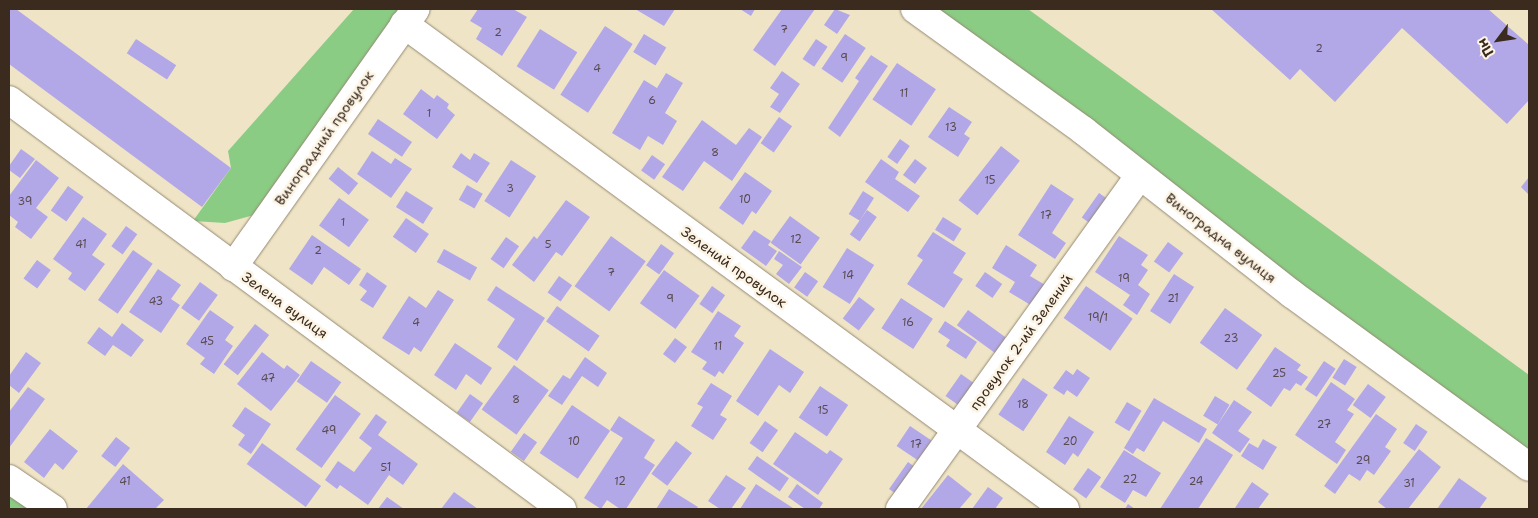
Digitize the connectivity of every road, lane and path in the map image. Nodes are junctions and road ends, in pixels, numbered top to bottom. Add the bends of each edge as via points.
1 (915, 9) edge
2 (410, 16) edge
3 (9, 100) edge
4 (1140, 175) junction
5 (232, 267) junction
6 (957, 431) junction
7 (1529, 466) edge
8 (9, 479) edge
9 (53, 509) edge
10 (562, 509) edge
11 (900, 509) edge
12 (1064, 509) edge

1 - 4 street, Виноградна вулиця
2 - 5 street, Виноградний провулок
2 - 6 street, Зелений провулок
3 - 5 street, Зелена вулиця
4 - 6 street, провулок 2-ий Зелений
4 - 7 street, Виноградна вулиця via 1292,294
5 - 10 street, Зелена вулиця
6 - 11 street, провулок 2-ий Зелений
6 - 12 street, Зелений провулок
8 - 9 street

